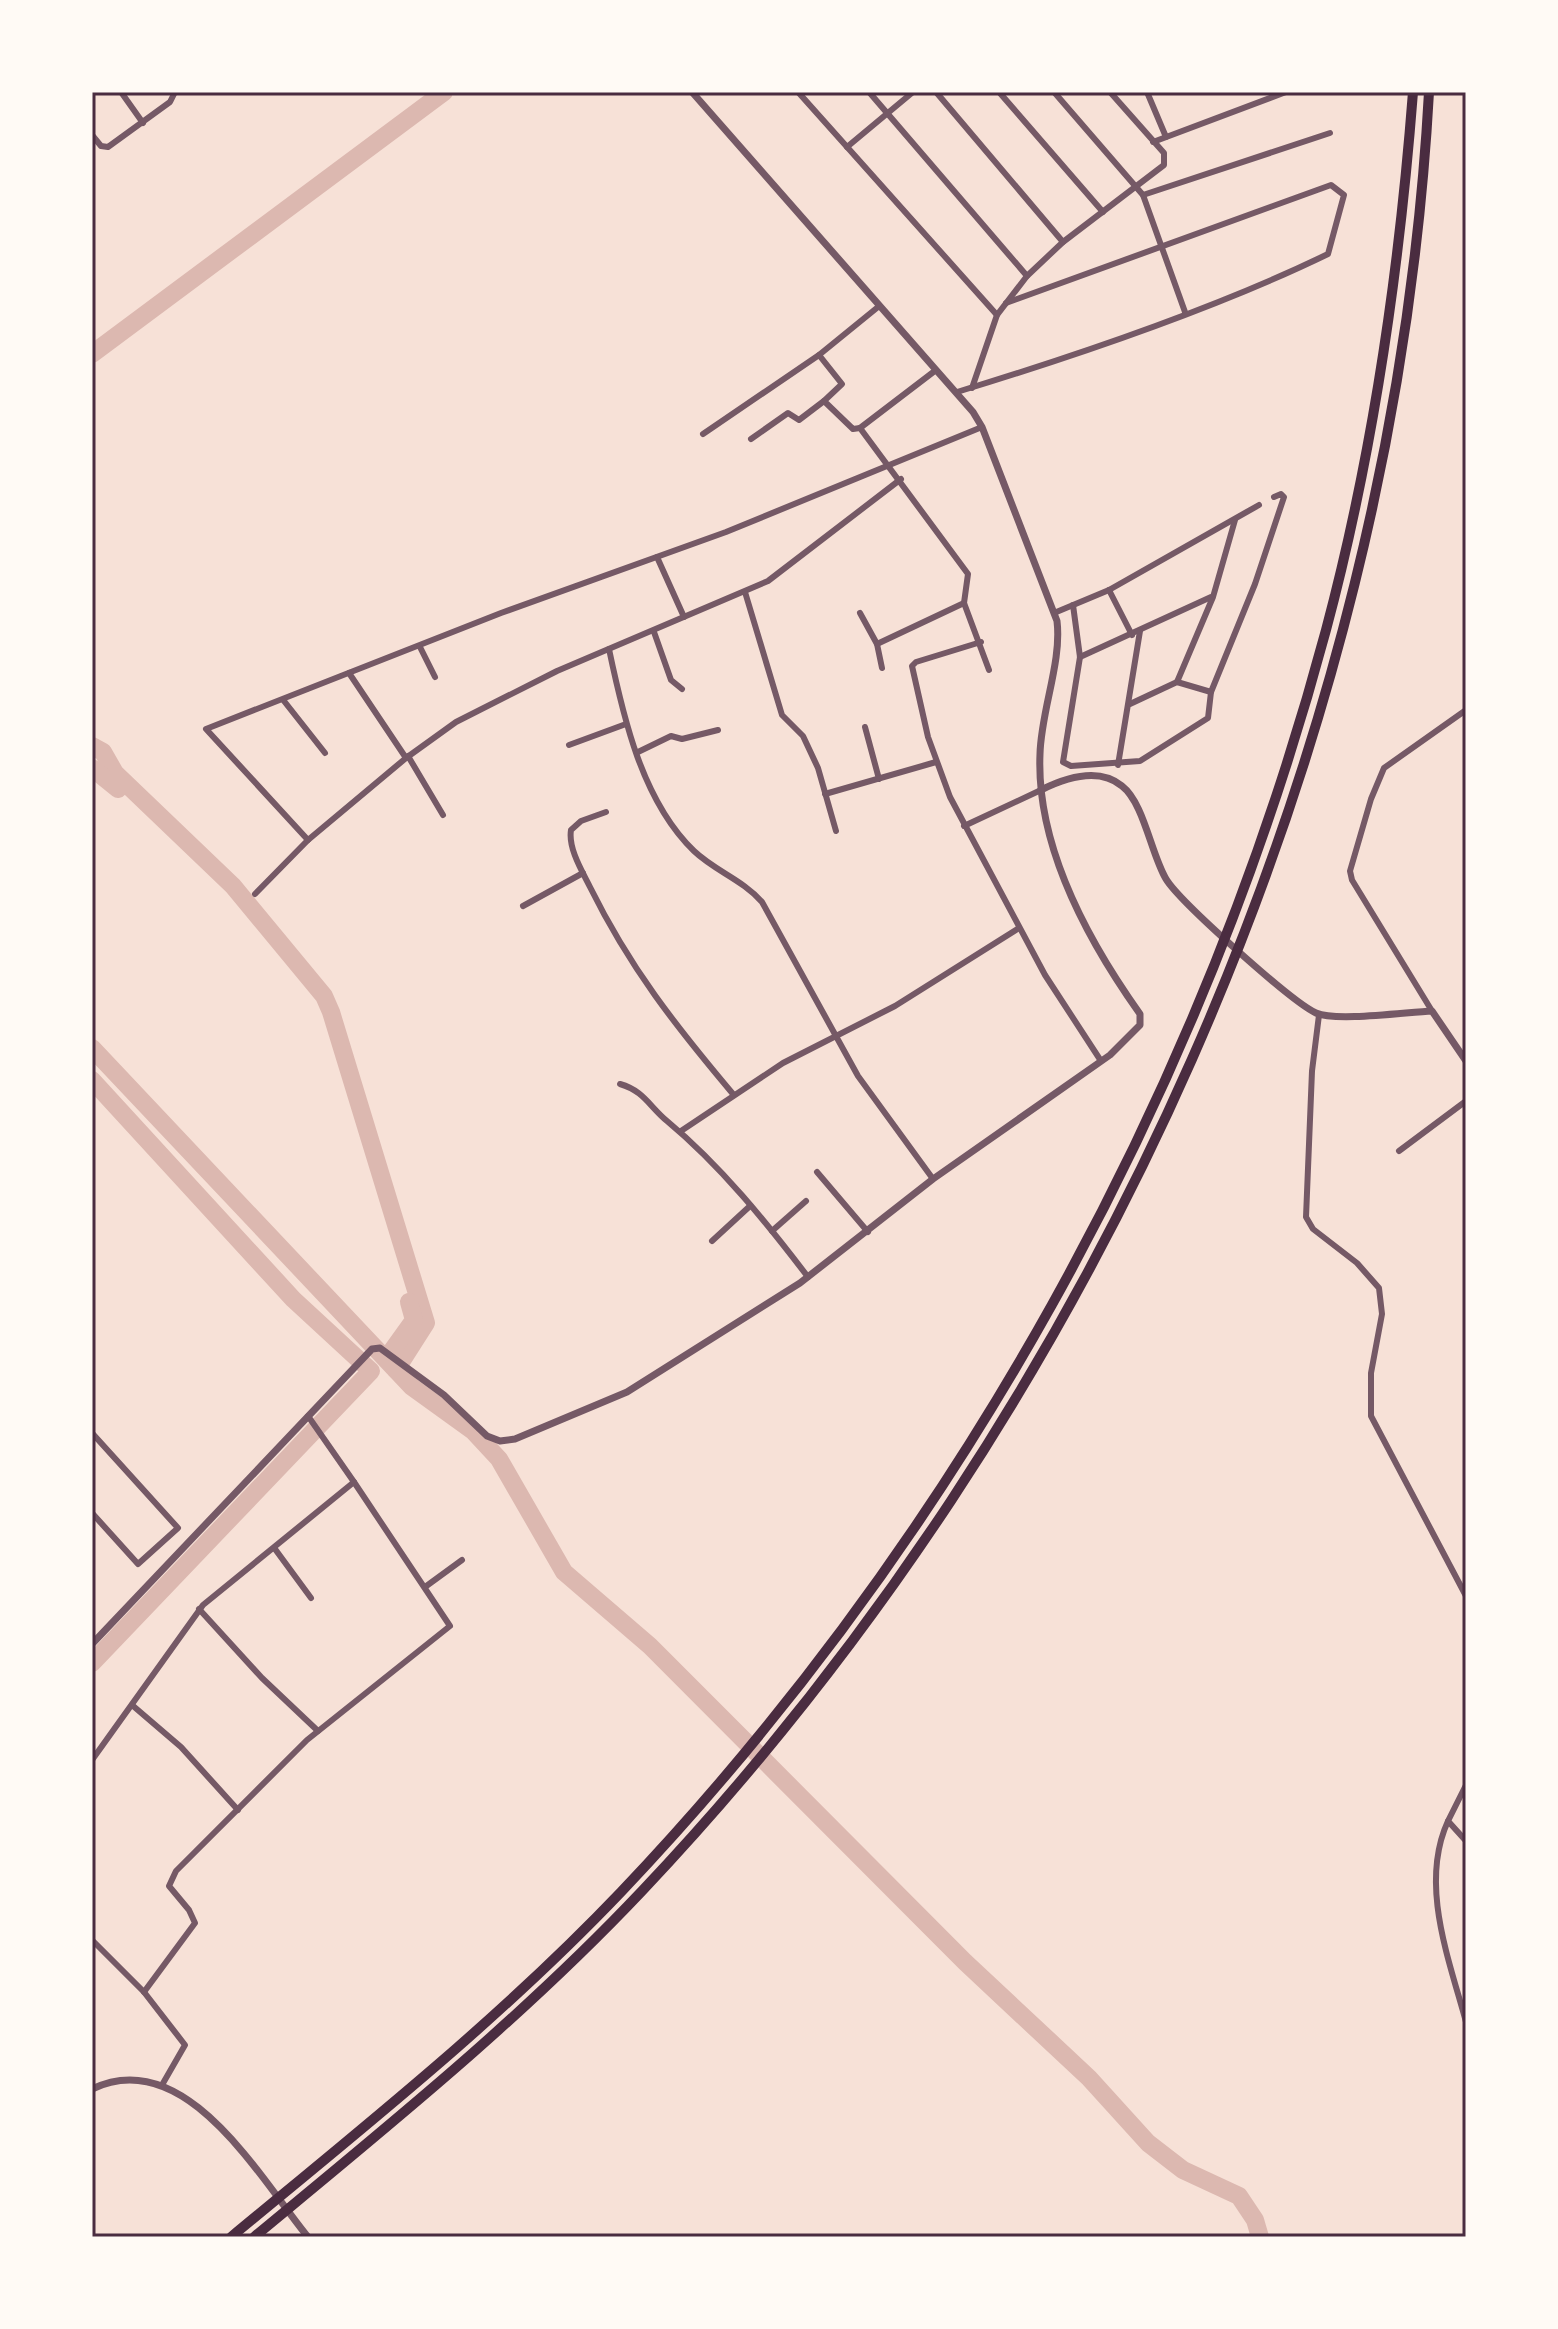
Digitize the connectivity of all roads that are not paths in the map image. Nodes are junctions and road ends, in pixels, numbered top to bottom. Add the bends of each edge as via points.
1 (121, 92) edge
2 (175, 92) edge
3 (692, 92) edge
4 (798, 92) edge
5 (869, 92) edge
6 (913, 92) edge
7 (936, 92) edge
8 (999, 92) edge
9 (1054, 92) edge
10 (1110, 92) edge
11 (1147, 92) edge
12 (1286, 92) edge
13 (1413, 92) edge
14 (1429, 92) edge
15 (888, 112) junction
16 (143, 123) junction
17 (1330, 133) dead end
18 (92, 135) edge
19 (1166, 137) junction
20 (1153, 142) junction
21 (847, 147) junction
22 (1136, 188) junction
23 (1143, 195) junction
24 (1103, 212) junction
25 (1063, 242) junction
26 (1160, 249) junction
27 (1027, 276) junction
28 (1006, 303) junction
29 (878, 307) junction
30 (1185, 312) junction
31 (997, 315) junction
32 (819, 355) junction
33 (936, 370) junction
34 (972, 388) junction
35 (957, 392) junction
36 (824, 401) junction
37 (982, 427) junction
38 (860, 428) junction
39 (703, 434) dead end
40 (751, 439) dead end
41 (890, 466) junction
42 (901, 479) junction
43 (1274, 497) dead end
44 (1259, 505) dead end
45 (1235, 520) junction
46 (657, 557) junction
47 (1109, 590) junction
48 (745, 592) junction
49 (1213, 597) junction
50 (964, 603) junction
51 (1073, 605) junction
52 (860, 613) dead end
53 (1054, 613) junction
54 (684, 617) junction
55 (1140, 631) junction
56 (654, 632) junction
57 (1132, 635) junction
58 (981, 642) junction
59 (877, 644) junction
60 (420, 647) junction
61 (609, 649) junction
62 (1080, 657) junction
63 (882, 668) dead end
64 (989, 670) dead end
65 (349, 673) junction
66 (435, 677) dead end
67 (1177, 682) junction
68 (682, 689) dead end
69 (1211, 692) junction
70 (284, 701) junction
71 (1130, 704) junction
72 (1466, 710) edge
73 (626, 724) junction
74 (865, 727) dead end
75 (718, 730) dead end
76 (569, 745) dead end
77 (638, 752) junction
78 (325, 753) dead end
79 (407, 757) junction
80 (936, 762) junction
81 (1118, 765) junction
82 (879, 779) junction
83 (1041, 790) junction
84 (825, 794) junction
85 (606, 812) dead end
86 (443, 815) dead end
87 (964, 826) junction
88 (836, 831) dead end
89 (308, 840) junction
90 (583, 873) junction
91 (255, 894) dead end
92 (523, 906) dead end
93 (1019, 928) junction
94 (1432, 1011) junction
95 (1319, 1015) junction
96 (834, 1035) junction
97 (1101, 1061) junction
98 (1466, 1061) edge
99 (620, 1084) dead end
100 (733, 1094) junction
101 (1465, 1102) edge
102 (681, 1131) junction
103 (1399, 1151) dead end
104 (817, 1172) dead end
105 (933, 1179) junction
106 (806, 1201) dead end
107 (750, 1206) junction
108 (772, 1231) junction
109 (868, 1232) junction
110 (712, 1241) dead end
111 (808, 1277) junction
112 (310, 1418) junction
113 (92, 1433) edge
114 (354, 1482) junction
115 (92, 1513) edge
116 (275, 1549) junction
117 (462, 1560) dead end
118 (425, 1587) junction
119 (1466, 1596) edge
120 (311, 1598) dead end
121 (199, 1609) junction
122 (92, 1644) edge
123 (132, 1705) junction
124 (318, 1731) junction
125 (92, 1760) edge
126 (1466, 1785) edge
127 (238, 1810) junction
128 (1450, 1823) junction
129 (1466, 1841) edge
130 (92, 1940) edge
131 (144, 1992) junction
132 (1466, 2022) edge
133 (162, 2085) junction
134 (94, 2086) edge
135 (231, 2237) edge
136 (254, 2237) edge
137 (308, 2237) edge

1 - 16 street
2 - 16 street
3 - 29 street
4 - 21 street
5 - 15 street
6 - 15 street
7 - 25 street
8 - 24 street
9 - 22 street
10 - 20 street
11 - 19 street
12 - 19 street
13 - 135 highway via 1393,297 1354,513 1288,763 1242,895 1148,1117 1035,1337 849,1622 744,1755 554,1959 433,2071
14 - 136 highway via 1399,365 1337,649 1257,901 1158,1137 1098,1254 1021,1391 884,1595 755,1765 515,2019
15 - 21 street
15 - 27 street
16 - 18 street via 108,147
17 - 23 street
19 - 20 street
20 - 22 street via 1164,153 1164,165
21 - 31 street
22 - 23 street
22 - 24 street
23 - 26 street
24 - 25 street
25 - 27 street
26 - 28 street
26 - 30 street
26 - 30 street via 1331,185 1344,195 1328,254
27 - 28 street
28 - 31 street
29 - 32 street
29 - 33 street
30 - 34 street
31 - 34 street
32 - 36 street via 842,384
32 - 39 street
33 - 35 street
33 - 38 street
34 - 35 street
35 - 37 street
36 - 38 street via 853,429
36 - 40 street via 799,420 788,413
37 - 41 street
37 - 53 street
38 - 41 street
41 - 42 street
41 - 46 street
42 - 48 street via 798,561
42 - 50 street via 968,574
43 - 69 street via 1284,497
44 - 45 street
45 - 47 street
45 - 49 street
46 - 54 street
46 - 60 street
47 - 51 street
47 - 57 street
48 - 54 street
48 - 84 street via 782,715 803,736
49 - 55 street
49 - 67 street
50 - 58 street
50 - 59 street
51 - 53 street
51 - 62 street
52 - 59 street
53 - 83 street via 1058,644 1044,710
54 - 56 street
55 - 57 street
55 - 71 street
56 - 61 street
56 - 68 street via 671,680
57 - 62 street
58 - 64 street
58 - 80 street via 912,666
59 - 63 street
60 - 65 street
60 - 66 street
61 - 73 street
61 - 79 street via 498,699
62 - 81 street via 1063,762
65 - 70 street
65 - 79 street
67 - 69 street
67 - 71 street
69 - 81 street via 1205,721 1140,761
70 - 78 street
70 - 89 street via 206,729
71 - 81 street
72 - 94 street via 1384,768 1350,871
73 - 76 street
73 - 77 street
74 - 82 street
75 - 77 street via 682,739 671,736
77 - 96 street via 660,804 685,842 762,902
79 - 86 street
79 - 89 street
80 - 82 street
80 - 87 street
82 - 84 street
83 - 87 street
83 - 95 street via 1082,776 1120,784 1133,798 1167,881 1190,907
83 - 97 street via 1074,904 1104,963 1141,1018 1137,1032
84 - 88 street
85 - 90 street via 571,830
87 - 93 street
89 - 91 street
90 - 92 street
90 - 100 street via 638,975
93 - 96 street via 895,1006
93 - 97 street
94 - 95 street
94 - 98 street
95 - 119 street via 1306,1217 1379,1288 1382,1314 1370,1396 1374,1427
96 - 100 street
96 - 105 street via 868,1092
97 - 105 street
99 - 102 street via 641,1091
100 - 102 street
101 - 103 street
102 - 107 street
104 - 109 street
105 - 109 street
106 - 108 street
107 - 108 street
107 - 110 street
108 - 111 street
109 - 111 street
111 - 112 street via 627,1392 508,1441 487,1436 377,1348
112 - 114 street
112 - 122 street
113 - 115 street via 178,1528 138,1564
114 - 116 street
114 - 118 street
116 - 120 street
116 - 121 street
117 - 118 street
118 - 124 street via 450,1626
121 - 123 street
121 - 124 street
123 - 125 street
123 - 127 street via 181,1747
124 - 127 street
126 - 128 street
127 - 131 street via 171,1878 169,1886 195,1923
128 - 129 street
128 - 132 street via 1439,1845 1436,1894
130 - 131 street
131 - 133 street via 185,2045
133 - 134 street via 129,2080
133 - 137 street via 200,2107

